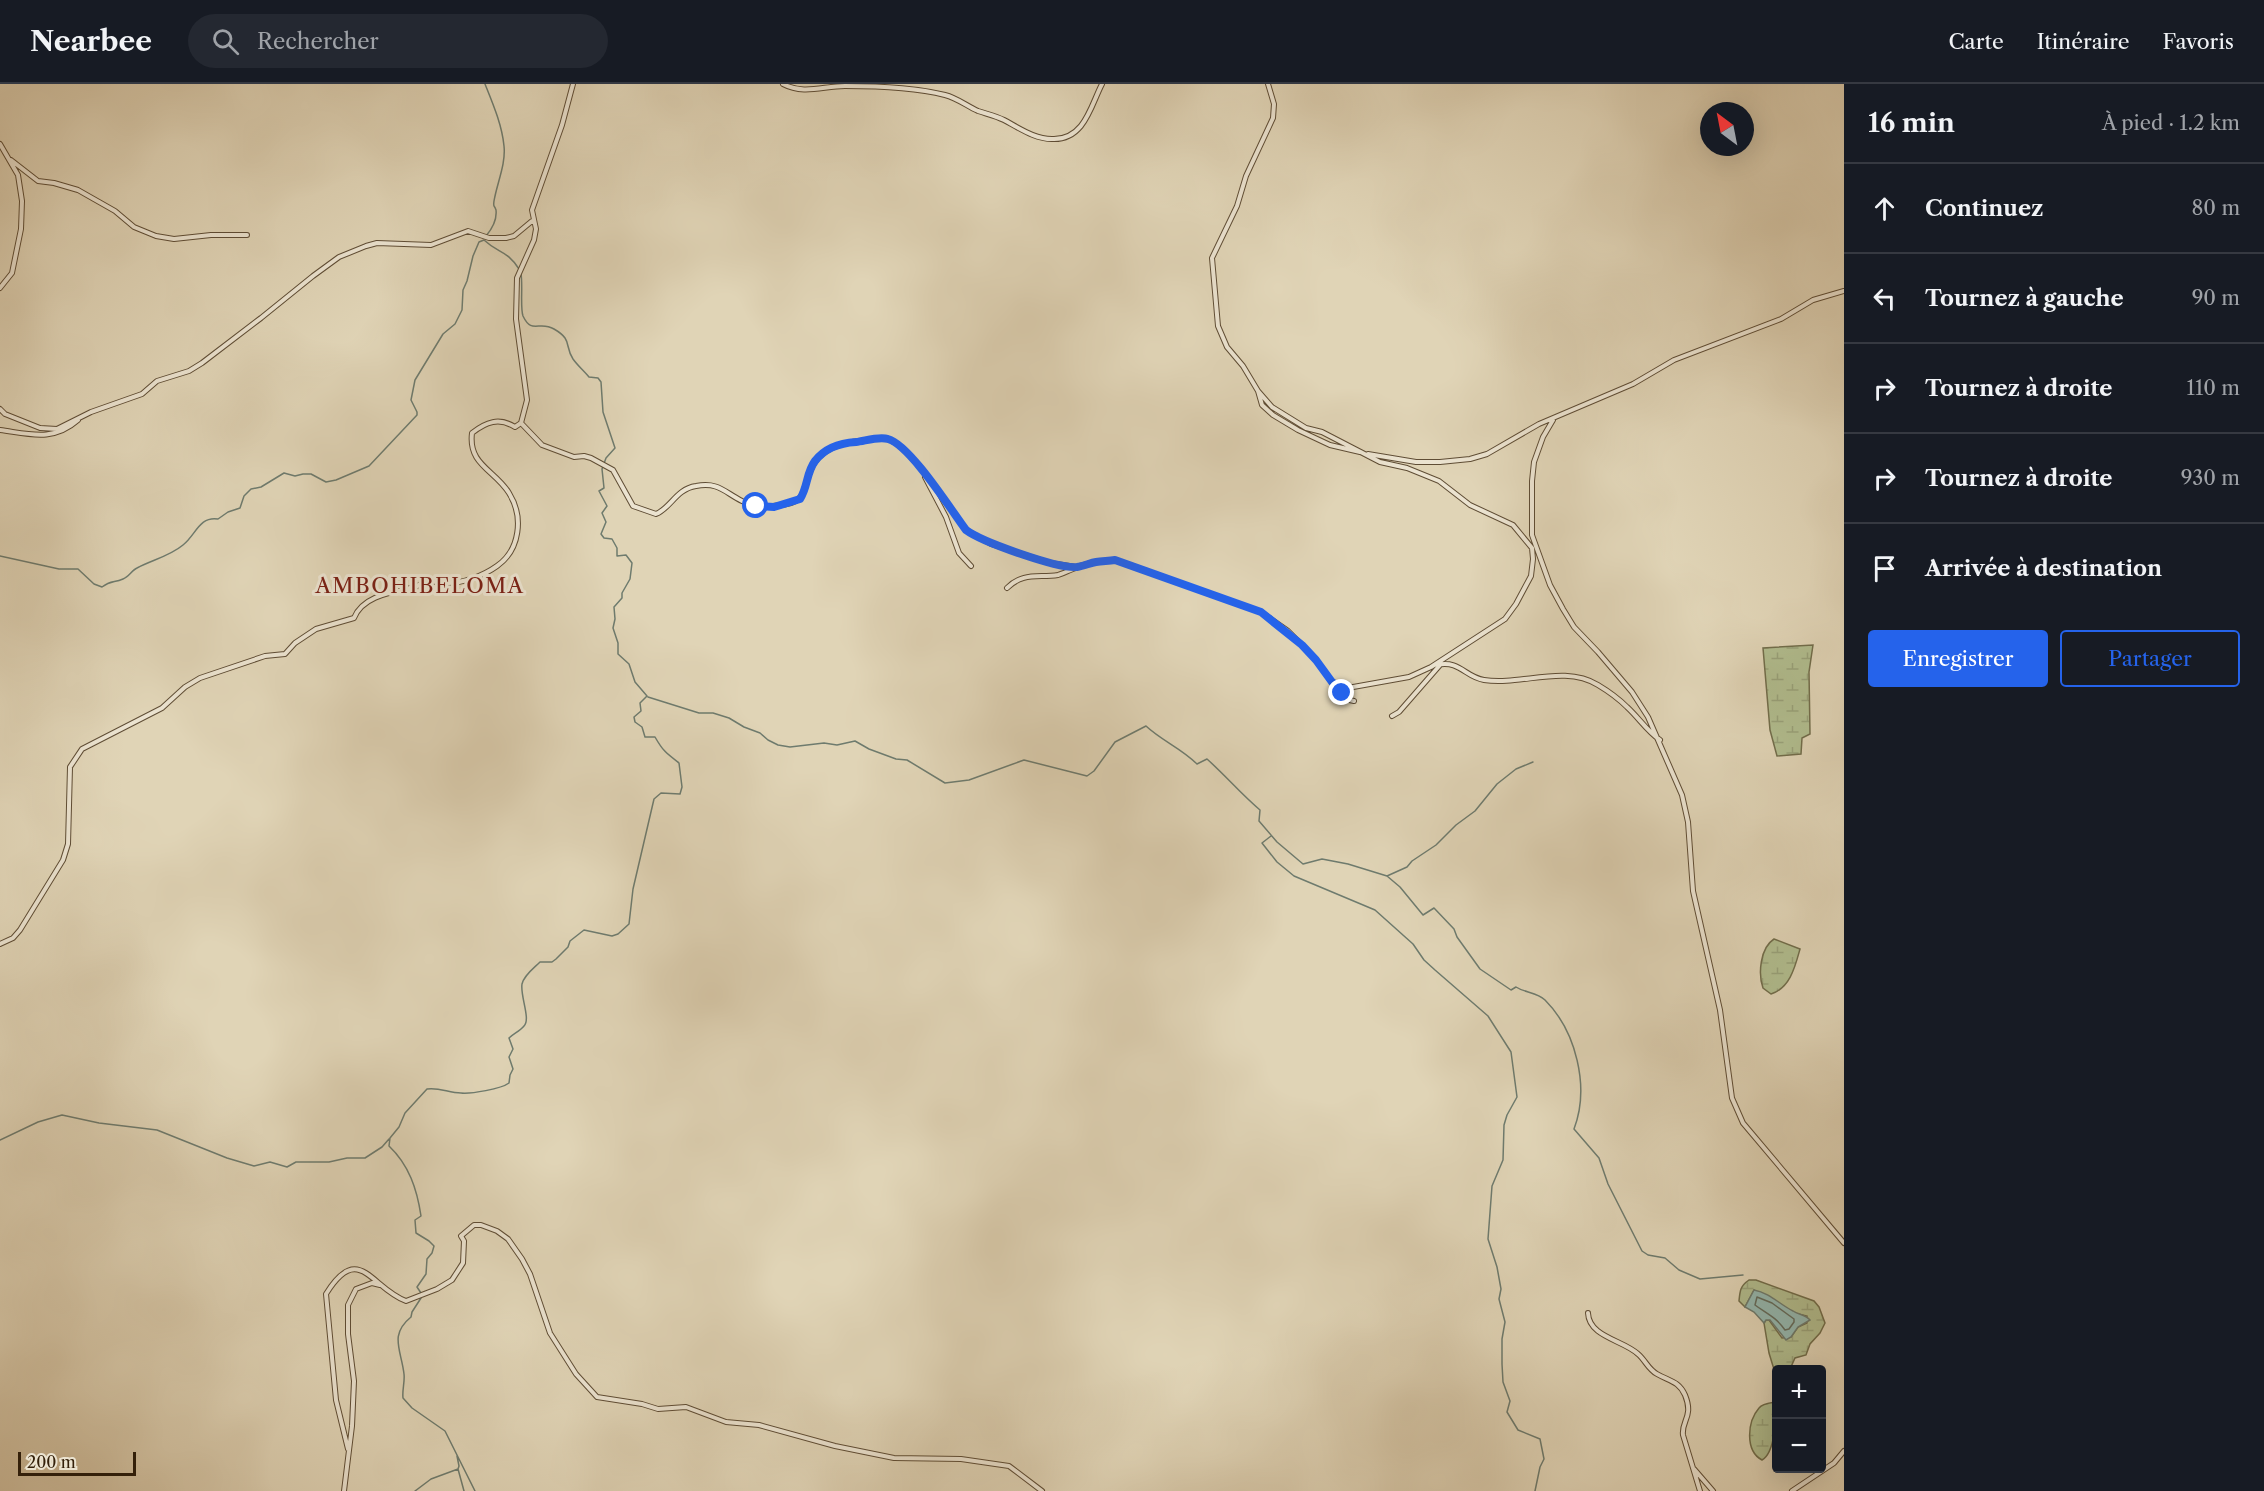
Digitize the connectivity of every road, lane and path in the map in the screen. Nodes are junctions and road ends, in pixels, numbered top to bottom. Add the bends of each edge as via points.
1 (573, 84) edge
2 (783, 84) edge
3 (1102, 84) edge
4 (1268, 84) edge
5 (0, 144) edge
6 (11, 160) junction
7 (533, 220) junction
8 (247, 236) dead end
9 (0, 288) edge
10 (1844, 291) edge
11 (1258, 391) junction
12 (0, 409) edge
13 (83, 416) junction
14 (1553, 419) junction
15 (521, 423) junction
16 (1534, 427) junction
17 (0, 430) edge
18 (1543, 437) junction
19 (1364, 453) junction
20 (923, 473) junction
21 (1534, 542) junction
22 (1532, 549) junction
23 (971, 566) dead end
24 (1076, 567) junction
25 (1007, 588) dead end
26 (1440, 664) junction
27 (1431, 667) junction
28 (1342, 689) junction
29 (1354, 702) dead end
30 (1392, 716) dead end
31 (1660, 741) junction
32 (0, 944) edge
33 (1844, 1243) edge
34 (381, 1285) junction
35 (1588, 1313) dead end
36 (348, 1449) junction
37 (1844, 1451) edge
38 (1692, 1466) junction
39 (344, 1491) edge
40 (1042, 1491) edge
41 (1700, 1491) edge
42 (1713, 1491) edge
43 (1792, 1491) edge

1 - 7 street via 532,210
2 - 3 street via 803,90 868,86 947,96 1033,135 1056,140 1079,129
4 - 11 street via 1274,104 1273,118 1212,258 1221,337
5 - 6 street
6 - 8 street via 38,181 78,190 134,227 156,236
6 - 9 street via 21,188 21,229 12,273
7 - 13 street via 514,236 498,239 468,231 431,245 377,243 339,257 189,371 157,381 142,394
7 - 15 street via 534,240 519,271 516,320 527,400
10 - 14 street via 1813,300 1781,319 1674,360 1633,384
11 - 19 street via 1289,418
11 - 19 street via 1262,405 1298,430 1330,445
12 - 13 street via 39,428 57,429
13 - 17 street via 69,428 40,436
14 - 16 street
14 - 18 street
15 - 20 street via 542,445 574,457 591,458 613,470 633,506 656,514 682,491 694,486 724,488 756,506 793,503 804,493 807,475 824,452 852,442 887,438 905,451
15 - 32 street via 515,427 497,421 483,424 472,433 471,444 482,465 508,492 515,508 518,535 512,553 482,576 456,583 427,581 376,597 360,608 354,618 316,629 285,654 265,656 200,678 162,708 82,749 69,767 68,844 63,860 20,930
16 - 18 street via 1542,431
16 - 19 street via 1503,447 1470,459 1416,462
18 - 21 street via 1532,481
19 - 22 street via 1439,481 1470,505 1514,525
20 - 23 street via 959,553
20 - 24 street via 975,537 1050,563
21 - 22 street
21 - 31 street via 1550,585 1574,627 1632,692
22 - 27 street via 1531,576 1505,619
24 - 25 street via 1061,574 1023,577
24 - 28 street via 1115,560 1261,612 1295,638
26 - 27 street
26 - 30 street
26 - 31 street via 1459,667 1484,680 1567,676 1588,680 1627,706
27 - 28 street via 1409,676
28 - 29 street via 1346,699
31 - 33 street via 1682,795 1688,822 1693,891 1720,1010 1737,1112
34 - 36 street via 362,1285 348,1305 354,1381
34 - 36 street via 368,1273 347,1270 326,1294 336,1400
34 - 40 street via 406,1301 449,1282 463,1263 461,1236 474,1225 480,1226 503,1235 522,1259 550,1333 576,1374 597,1397 658,1409 686,1407 726,1422 759,1425 894,1458 1009,1466
35 - 38 street via 1589,1320 1605,1337 1630,1347 1646,1366 1679,1385 1689,1411 1682,1430
36 - 39 street
37 - 43 street via 1834,1463
38 - 41 street
38 - 42 street

